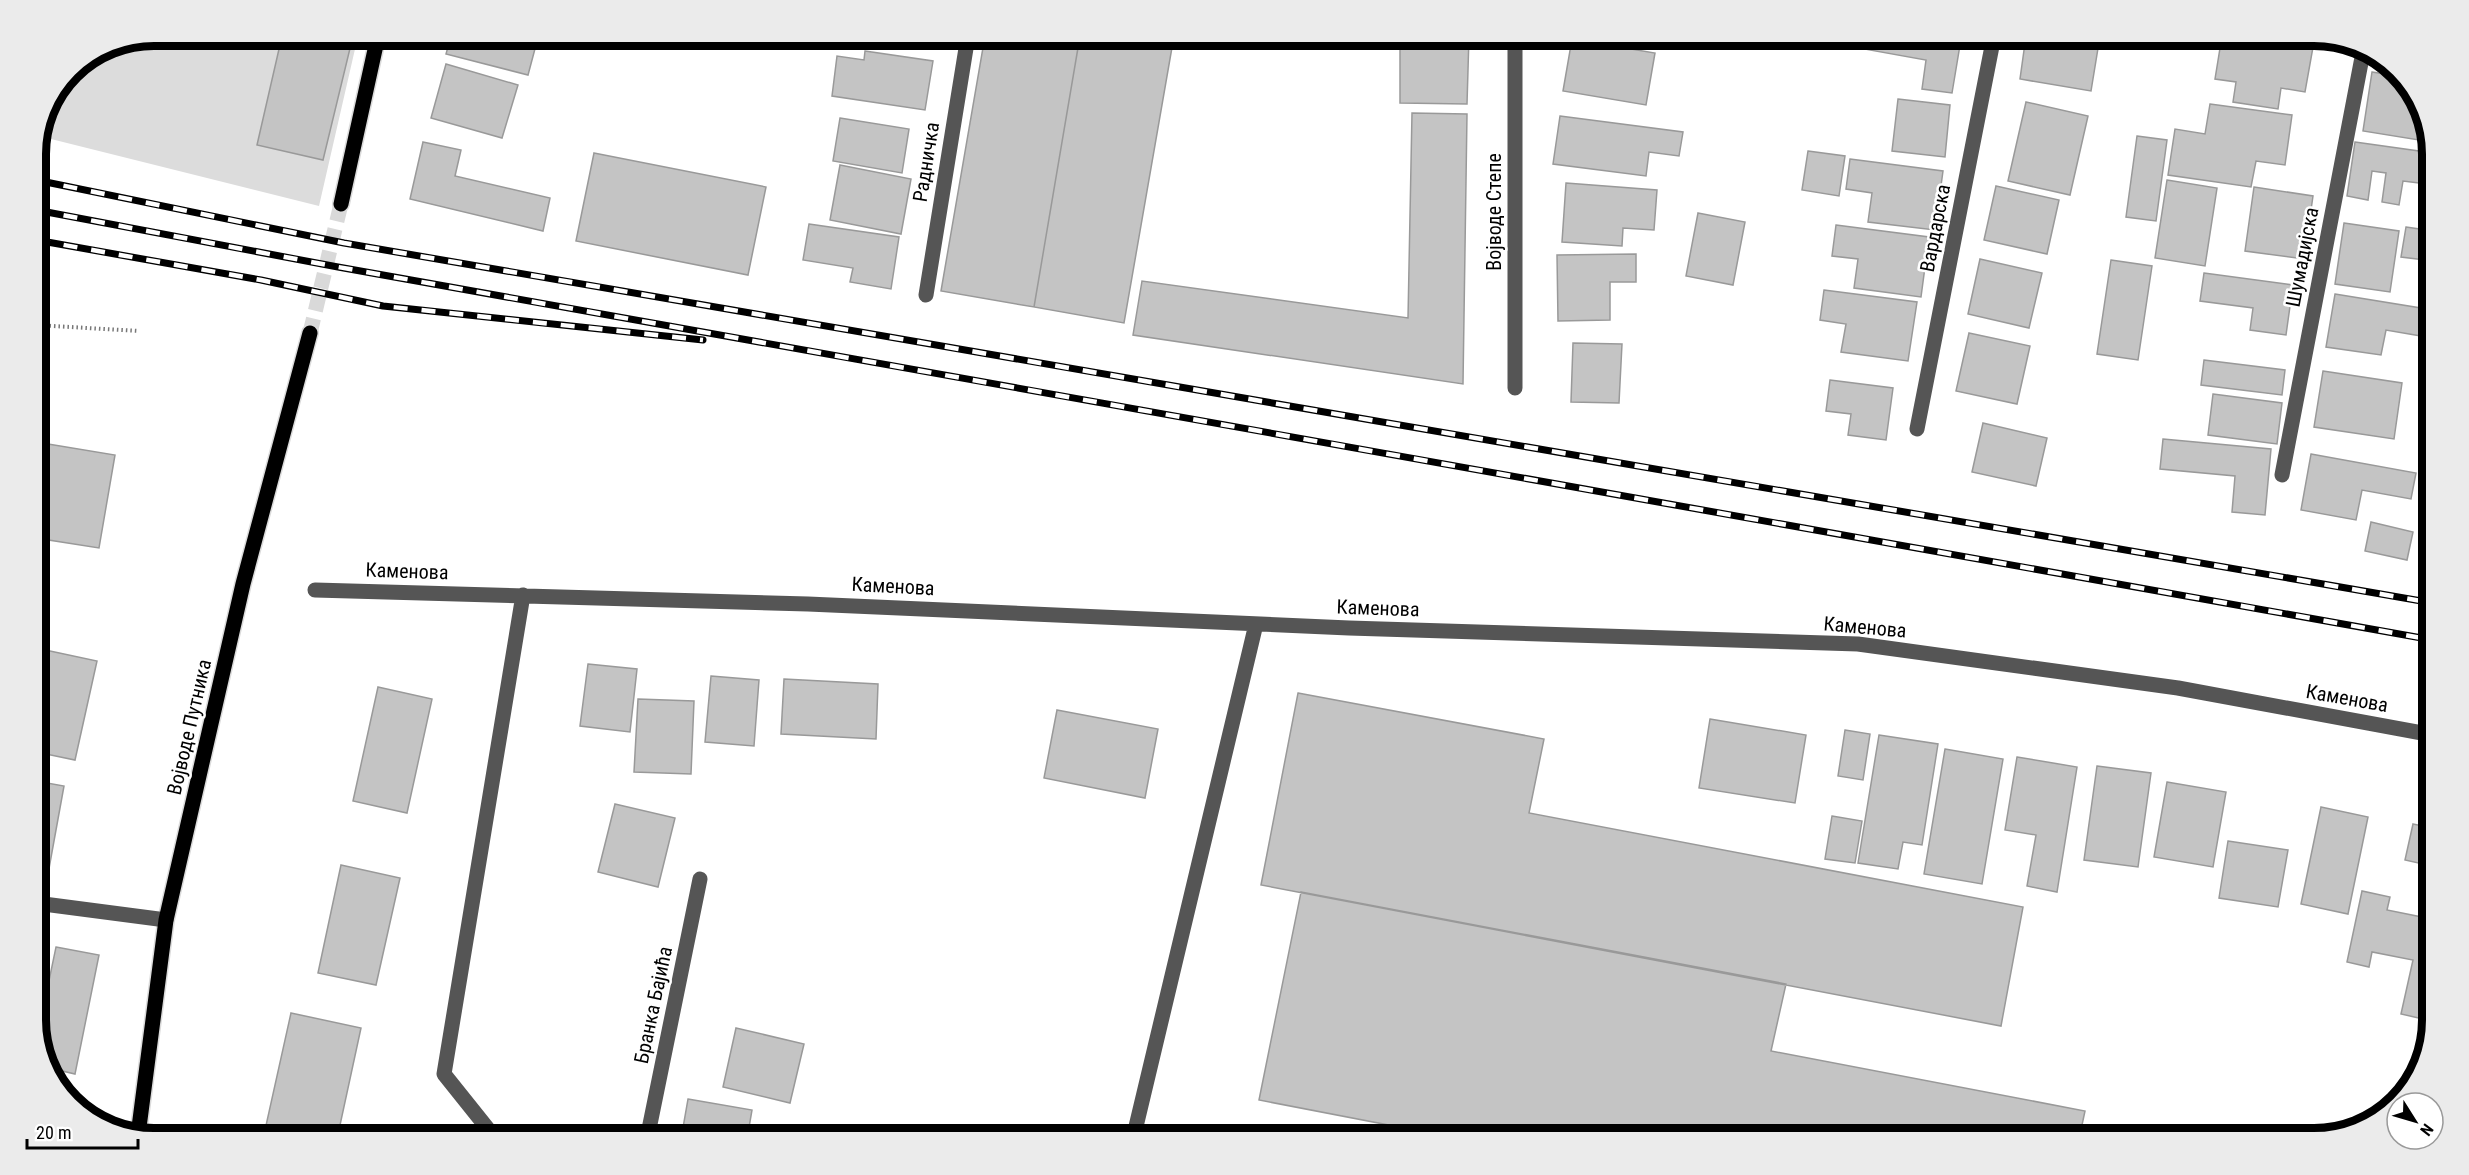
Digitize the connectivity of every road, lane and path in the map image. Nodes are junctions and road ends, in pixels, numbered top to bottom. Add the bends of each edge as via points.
1 (1515, 46) edge
2 (1992, 46) edge
3 (376, 47) edge
4 (966, 47) edge
5 (2362, 58) edge
6 (341, 204) tunnel mouth
7 (926, 295) dead end
8 (47, 326) edge
9 (139, 331) dead end
10 (309, 333) tunnel mouth
11 (1515, 388) dead end
12 (1917, 429) dead end
13 (2282, 475) dead end
14 (315, 590) dead end
15 (523, 595) junction
16 (1256, 624) junction
17 (2422, 733) edge
18 (700, 879) dead end
19 (47, 904) edge
20 (166, 920) junction
21 (139, 1127) edge
22 (487, 1128) edge
23 (649, 1128) edge
24 (1136, 1128) edge

1 - 11 street, Војводе Степе
2 - 12 street, Вардарска
3 - 6 main road
4 - 7 street, Радничка
5 - 13 street, Шумадијска
8 - 9 path
10 - 20 main road, Војводе Путника via 243,584
14 - 15 street, Каменова
15 - 16 street, Каменова
15 - 22 street via 444,1074
16 - 17 street, Каменова via 1858,644 2178,688
16 - 24 street
18 - 23 street, Бранка Бајића
19 - 20 street
20 - 21 main road, Војводе Путника

